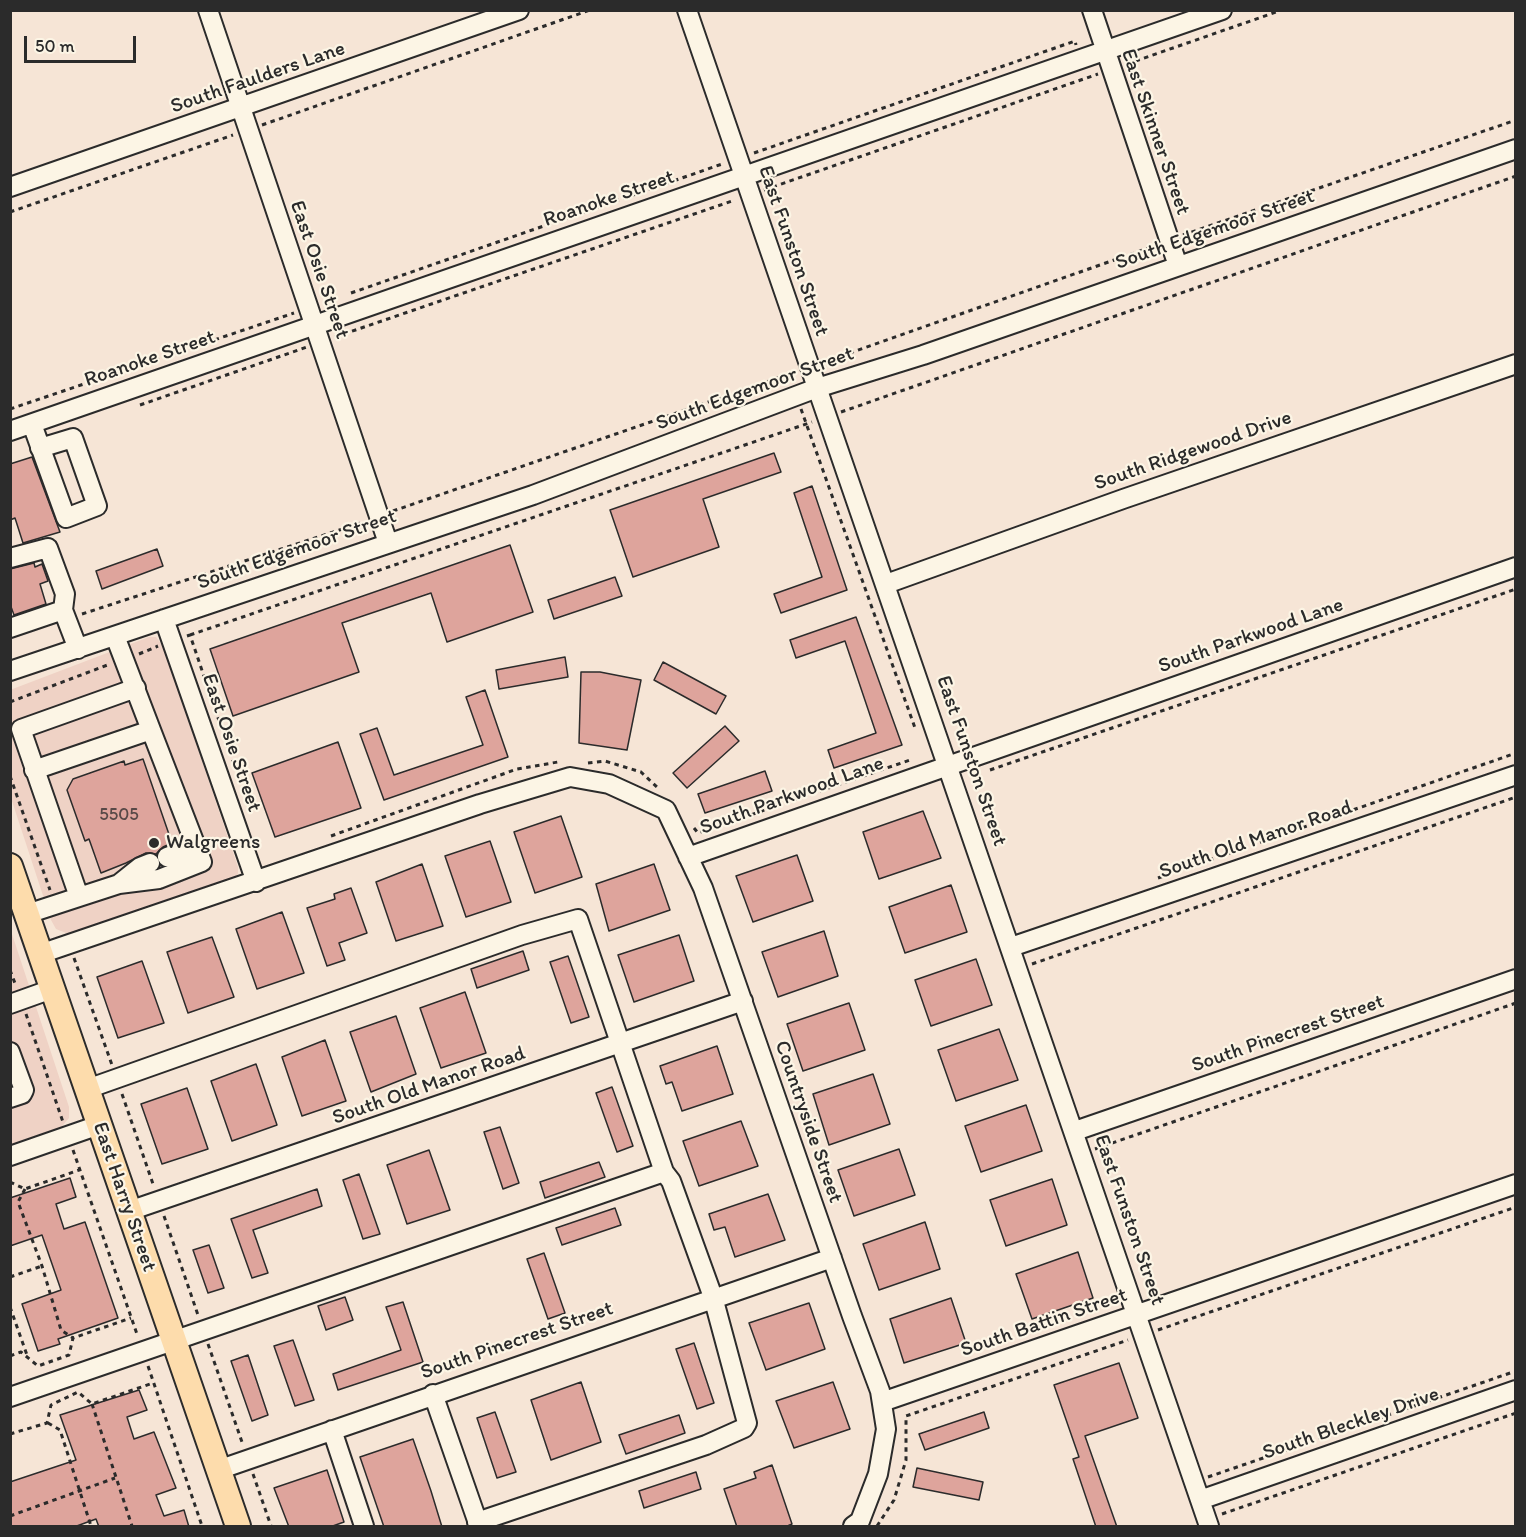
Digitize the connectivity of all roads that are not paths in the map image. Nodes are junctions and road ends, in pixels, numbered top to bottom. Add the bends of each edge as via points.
1 (208, 10) edge
2 (519, 10) edge
3 (687, 10) edge
4 (1092, 10) edge
5 (1222, 10) edge
6 (1104, 51) junction
7 (241, 108) junction
8 (1515, 149) edge
9 (744, 176) junction
10 (10, 187) edge
11 (1178, 267) junction
12 (311, 316) junction
13 (1515, 364) edge
14 (817, 388) junction
15 (32, 424) junction
16 (10, 432) edge
17 (40, 448) dead end
18 (388, 543) junction
19 (10, 558) edge
20 (1515, 567) edge
21 (886, 584) junction
22 (65, 615) junction
23 (164, 619) junction
24 (10, 628) edge
25 (116, 636) junction
26 (78, 649) junction
27 (10, 671) edge
28 (136, 688) junction
29 (151, 729) junction
30 (948, 765) junction
31 (34, 770) junction
32 (1515, 775) edge
33 (197, 846) junction
34 (688, 857) junction
35 (10, 866) edge
36 (256, 882) junction
37 (119, 884) junction
38 (79, 897) junction
39 (27, 914) junction
40 (1011, 947) junction
41 (40, 954) junction
42 (1515, 979) edge
43 (52, 989) junction
44 (743, 1001) junction
45 (16, 1002) edge
46 (622, 1044) junction
47 (10, 1052) edge
48 (87, 1089) junction
49 (10, 1098) edge
50 (99, 1125) junction
51 (1075, 1131) junction
52 (10, 1156) edge
53 (664, 1172) junction
54 (1515, 1184) edge
55 (129, 1211) junction
56 (832, 1258) junction
57 (713, 1297) junction
58 (1138, 1315) junction
59 (174, 1341) junction
60 (1515, 1390) edge
61 (433, 1394) junction
62 (10, 1397) edge
63 (882, 1402) junction
64 (332, 1430) junction
65 (218, 1470) junction
66 (1200, 1500) junction
67 (478, 1524) edge
68 (1209, 1526) edge
69 (238, 1527) edge
70 (364, 1527) edge
71 (853, 1527) edge

1 - 7 street, East Osie Street
2 - 7 street, South Faulders Lane
3 - 9 street, East Funston Street
4 - 6 street, East Skinner Street
5 - 6 street, Roanoke Street
6 - 9 street, Roanoke Street
6 - 11 street, East Skinner Street
7 - 10 street, South Faulders Lane
7 - 12 street, East Osie Street
8 - 11 street, South Edgemoor Street
9 - 12 street, Roanoke Street
9 - 14 street, East Funston Street
11 - 14 street, South Edgemoor Street
12 - 15 street, Roanoke Street
12 - 18 street, East Osie Street
13 - 21 street, South Ridgewood Drive
14 - 18 street, South Edgemoor Street via 533,495
14 - 21 street, East Funston Street
15 - 16 street, Roanoke Street
15 - 17 street
18 - 23 street, South Edgemoor Street
19 - 22 street via 48,548 66,594
20 - 30 street, South Parkwood Lane
21 - 30 street, East Funston Street
22 - 24 street
22 - 26 street
23 - 25 street, South Edgemoor Street
23 - 36 street, East Osie Street
25 - 26 street, South Edgemoor Street
25 - 28 street
26 - 27 street, South Edgemoor Street
28 - 29 street
28 - 31 street via 22,727
29 - 31 street
29 - 33 street
30 - 34 street, South Parkwood Lane
30 - 40 street, East Funston Street
31 - 38 street
32 - 40 street, South Old Manor Road
33 - 37 street via 140,867
33 - 37 street via 202,857 199,864 159,879
34 - 36 street, South Parkwood Lane via 666,810 609,784 570,777
34 - 44 street, Countryside Street
35 - 39 main road, East Harry Street
36 - 41 street, South Parkwood Lane
37 - 38 street
38 - 39 street
39 - 41 main road, East Harry Street
40 - 51 street, East Funston Street
41 - 43 main road, East Harry Street
42 - 51 street, South Pinecrest Street
43 - 45 street
43 - 48 main road, East Harry Street
44 - 46 street, South Old Manor Road
44 - 56 street, Countryside Street
46 - 48 street via 578,919 522,935
46 - 53 street
46 - 55 street, South Old Manor Road
47 - 49 street via 24,1090
48 - 50 main road, East Harry Street
50 - 52 street
50 - 55 main road, East Harry Street
51 - 58 street, East Funston Street
53 - 57 street via 671,1181
53 - 59 street
54 - 58 street, South Battin Street
55 - 59 main road, East Harry Street
56 - 57 street, South Pinecrest Street
56 - 63 street, Countryside Street
57 - 61 street, South Pinecrest Street
57 - 67 street via 744,1402 744,1428 706,1445
58 - 63 street, South Battin Street
58 - 66 street, East Funston Street
59 - 62 street
59 - 65 main road, East Harry Street
60 - 66 street, South Bleckley Drive
61 - 64 street, South Pinecrest Street
61 - 67 street
63 - 71 street via 886,1429 878,1474 860,1521
64 - 65 street, South Pinecrest Street
64 - 70 street
65 - 69 main road, East Harry Street
66 - 68 street, East Funston Street

